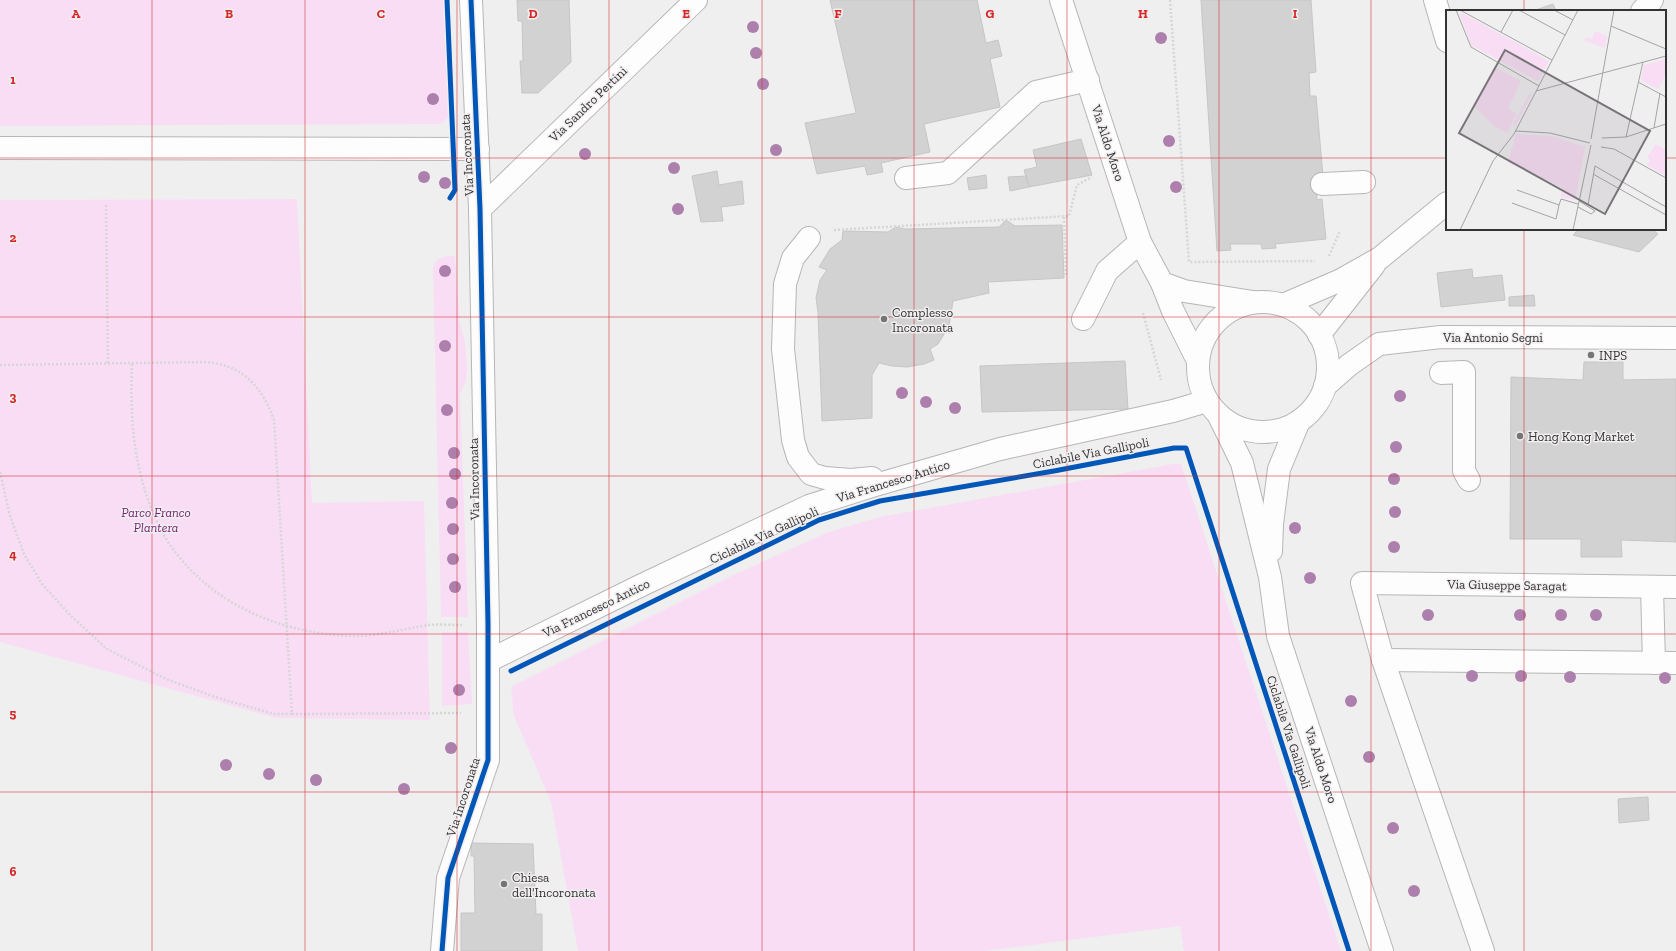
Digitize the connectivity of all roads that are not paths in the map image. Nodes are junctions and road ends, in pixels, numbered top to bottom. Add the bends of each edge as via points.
1 (471, 0) edge
2 (696, 0) edge
3 (1061, 0) edge
4 (1435, 0) edge
5 (1652, 0) edge
6 (1643, 10) edge
7 (1446, 38) edge
8 (1088, 80) junction
9 (0, 148) edge
10 (478, 149) junction
11 (906, 178) dead end
12 (1364, 182) dead end
13 (1322, 184) dead end
14 (1446, 204) edge
15 (480, 209) junction
16 (809, 238) road end
17 (1140, 242) junction
18 (1380, 258) junction
19 (1162, 283) junction
20 (1254, 302) junction
21 (1283, 305) junction
22 (1082, 319) dead end
23 (1319, 335) junction
24 (1676, 338) edge
25 (1198, 361) junction
26 (1441, 373) dead end
27 (1324, 386) junction
28 (1212, 408) junction
29 (1299, 421) junction
30 (806, 469) junction
31 (905, 477) junction
32 (1469, 480) dead end
33 (809, 506) junction
34 (1270, 576) junction
35 (1652, 587) junction
36 (1676, 587) edge
37 (1383, 660) junction
38 (488, 661) junction
39 (1654, 663) junction
40 (1676, 663) edge
41 (442, 951) edge
42 (1382, 951) edge
43 (1483, 951) edge

1 - 10 street, Via Incoronata
2 - 15 street, Via Sandro Pertini
3 - 8 street, Via Aldo Moro
4 - 7 street
5 - 6 street
8 - 11 street via 1036,92 948,173
8 - 17 street, Via Aldo Moro
9 - 10 street
10 - 15 street, Via Incoronata
12 - 13 street
14 - 18 street
15 - 38 street, Via Incoronata
16 - 30 street via 793,258 785,284 783,349 793,440 798,457
17 - 19 street, Via Aldo Moro
17 - 22 street via 1107,271
18 - 21 street via 1341,280
18 - 23 street
19 - 20 street via 1184,291
19 - 25 street, Via Aldo Moro
20 - 21 street
20 - 25 street via 1233,309 1215,322 1203,340
21 - 23 street via 1300,313 1314,326
23 - 27 street via 1324,344 1328,365
24 - 27 street, Via Antonio Segni via 1441,337 1379,344
25 - 28 street via 1199,382
26 - 32 street via 1464,372 1464,471
27 - 29 street via 1315,406
28 - 29 street via 1236,426 1257,432 1279,430
28 - 31 street, Via Francesco Antico via 1158,414 1000,449
28 - 34 street, Via Aldo Moro via 1242,464
29 - 34 street, Via Aldo Moro via 1279,469 1272,524
30 - 31 street via 811,474 825,478 851,480
30 - 33 street
31 - 33 street, Via Francesco Antico
33 - 38 street, Via Francesco Antico
34 - 42 street, Via Aldo Moro via 1278,636
35 - 36 street, Via Giuseppe Saragat
35 - 37 street, Via Giuseppe Saragat via 1362,582
35 - 39 street
37 - 39 street
37 - 43 street
38 - 41 street, Via Incoronata via 488,760 448,878
39 - 40 street

